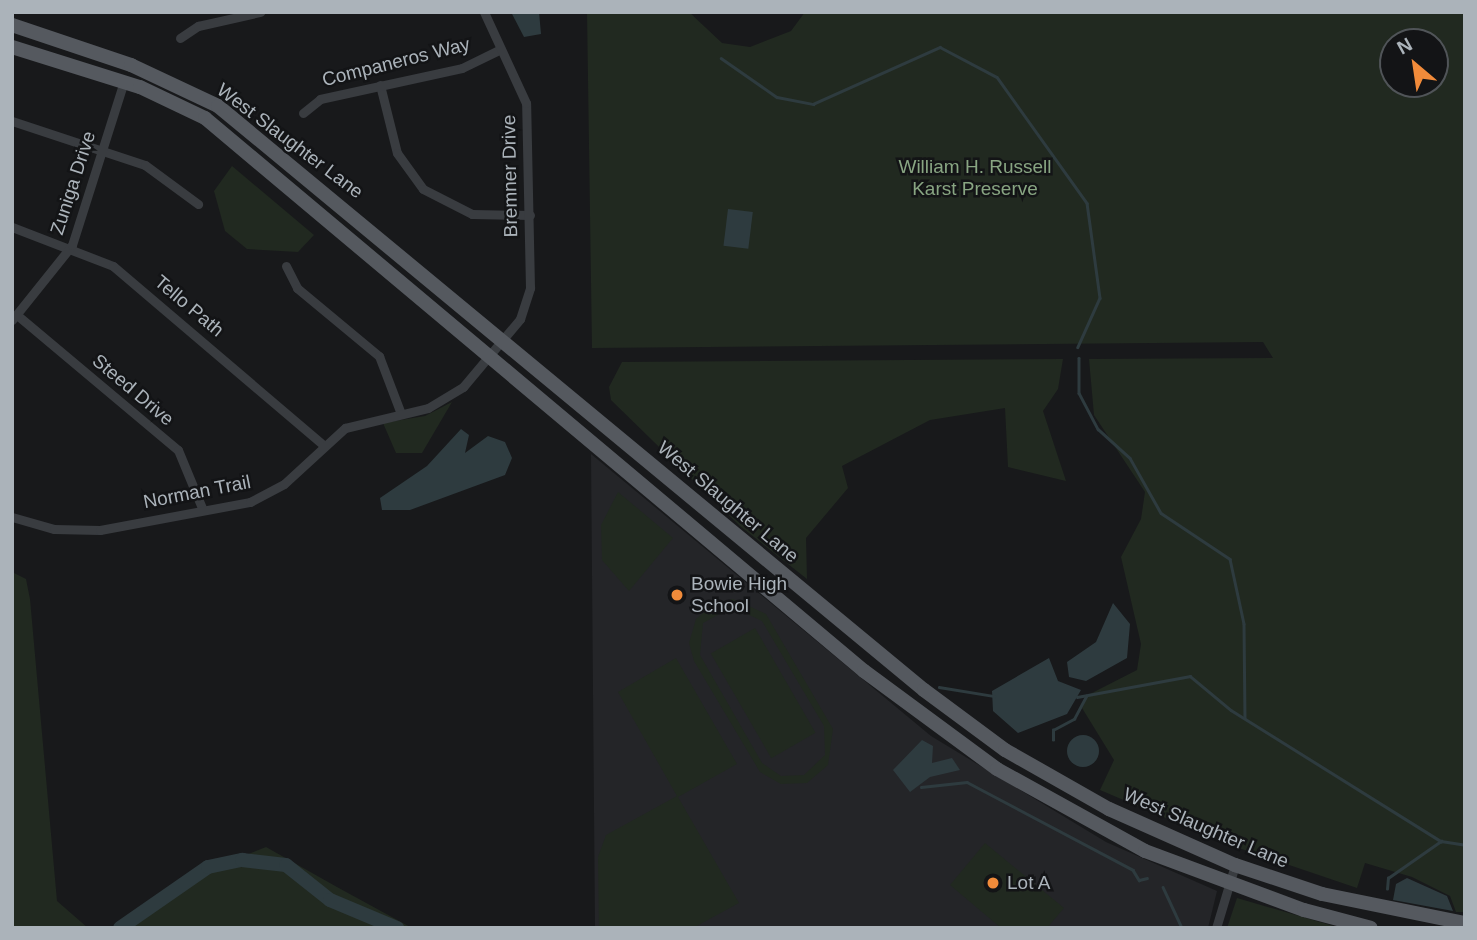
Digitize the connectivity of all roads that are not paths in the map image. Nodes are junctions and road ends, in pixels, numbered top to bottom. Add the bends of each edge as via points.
1 (260, 12) edge
2 (484, 12) edge
3 (244, 14) edge
4 (12, 25) edge
5 (180, 38) dead end
6 (12, 47) edge
7 (501, 49) junction
8 (124, 81) junction
9 (380, 86) junction
10 (303, 113) dead end
11 (12, 121) edge
12 (103, 149) junction
13 (284, 157) junction
14 (271, 170) junction
15 (198, 204) dead end
16 (530, 215) junction
17 (12, 227) edge
18 (72, 245) junction
19 (286, 266) dead end
20 (15, 318) edge
21 (503, 340) junction
22 (489, 356) junction
23 (401, 414) junction
24 (323, 445) junction
25 (202, 508) junction
26 (12, 517) edge
27 (924, 690) junction
28 (911, 707) junction
29 (1235, 865) junction
30 (1231, 885) junction
31 (1465, 923) edge
32 (1216, 928) edge
33 (1371, 928) edge

1 - 3 street
2 - 7 street, Bremner Drive
3 - 5 street via 198,26
4 - 13 main road, West Slaughter Lane via 182,86
6 - 8 main road, West Slaughter Lane
7 - 9 street, Companeros Way via 462,68
7 - 16 street, Bremner Drive via 526,103
8 - 12 street, Zuniga Drive
8 - 14 main road, West Slaughter Lane via 188,107
9 - 10 street, Companeros Way via 320,99
9 - 16 street via 397,153 423,189 472,214
11 - 12 street
12 - 15 street via 152,168
12 - 18 street, Zuniga Drive
13 - 14 main road
13 - 21 main road, West Slaughter Lane
14 - 22 main road, West Slaughter Lane
16 - 21 street, Bremner Drive via 528,298
17 - 18 street, Tello Path
18 - 20 street, Zuniga Drive
18 - 24 street, Tello Path via 127,276
19 - 23 street via 298,288 379,356
20 - 25 street, Steed Drive via 178,450
21 - 22 street, Norman Trail
21 - 27 main road, West Slaughter Lane
22 - 23 street, Norman Trail via 452,395
22 - 28 main road, West Slaughter Lane
23 - 24 street, Norman Trail via 360,421
24 - 25 street, Norman Trail via 272,492
25 - 26 street, Norman Trail via 100,530 54,529
27 - 28 main road
27 - 29 main road, West Slaughter Lane via 1005,750 1098,802
28 - 30 main road, West Slaughter Lane via 1072,814
29 - 30 street
29 - 31 main road, West Slaughter Lane via 1322,894
30 - 32 street
30 - 33 main road, West Slaughter Lane

